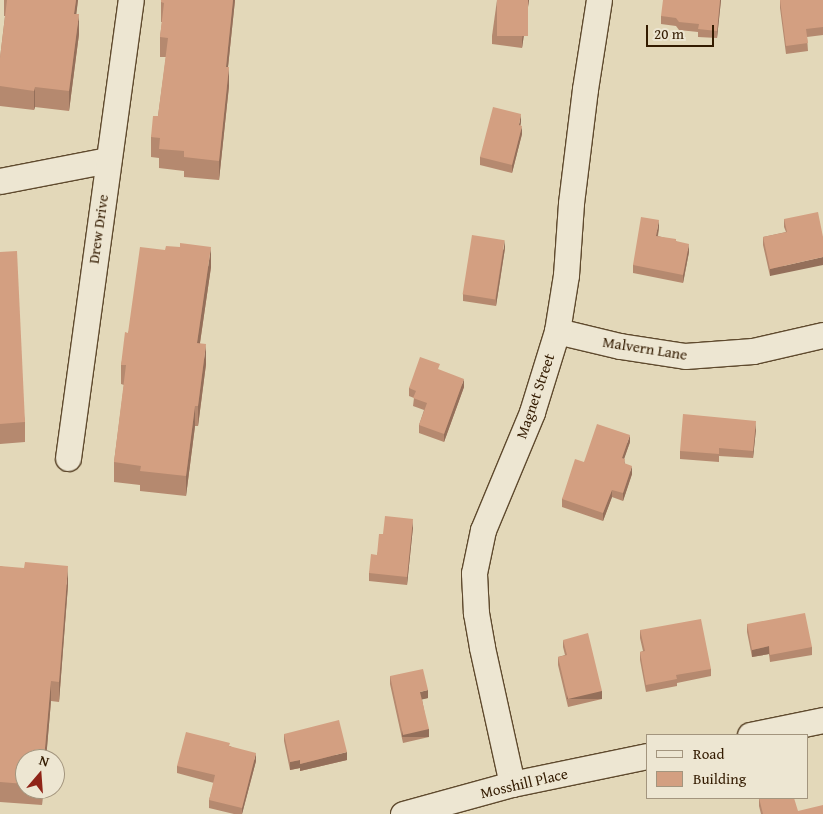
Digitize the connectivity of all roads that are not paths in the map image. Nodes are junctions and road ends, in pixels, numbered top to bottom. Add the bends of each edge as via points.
1 (131, 0) edge
2 (599, 0) edge
3 (108, 160) junction
4 (0, 181) edge
5 (557, 331) junction
6 (823, 335) edge
7 (68, 458) dead end
8 (823, 720) edge
9 (755, 734) edge
10 (646, 756) edge
11 (512, 784) junction
12 (403, 814) edge

1 - 3 street, Drew Drive
2 - 5 street, Magnet Street via 585,89 566,275
3 - 4 street
3 - 7 street, Drew Drive
5 - 6 street, Malvern Lane via 620,346 685,356 753,350
5 - 11 street, Magnet Street via 532,412 483,530 474,573 482,647
8 - 9 street
10 - 11 street, Mosshill Place
11 - 12 street, Mosshill Place

